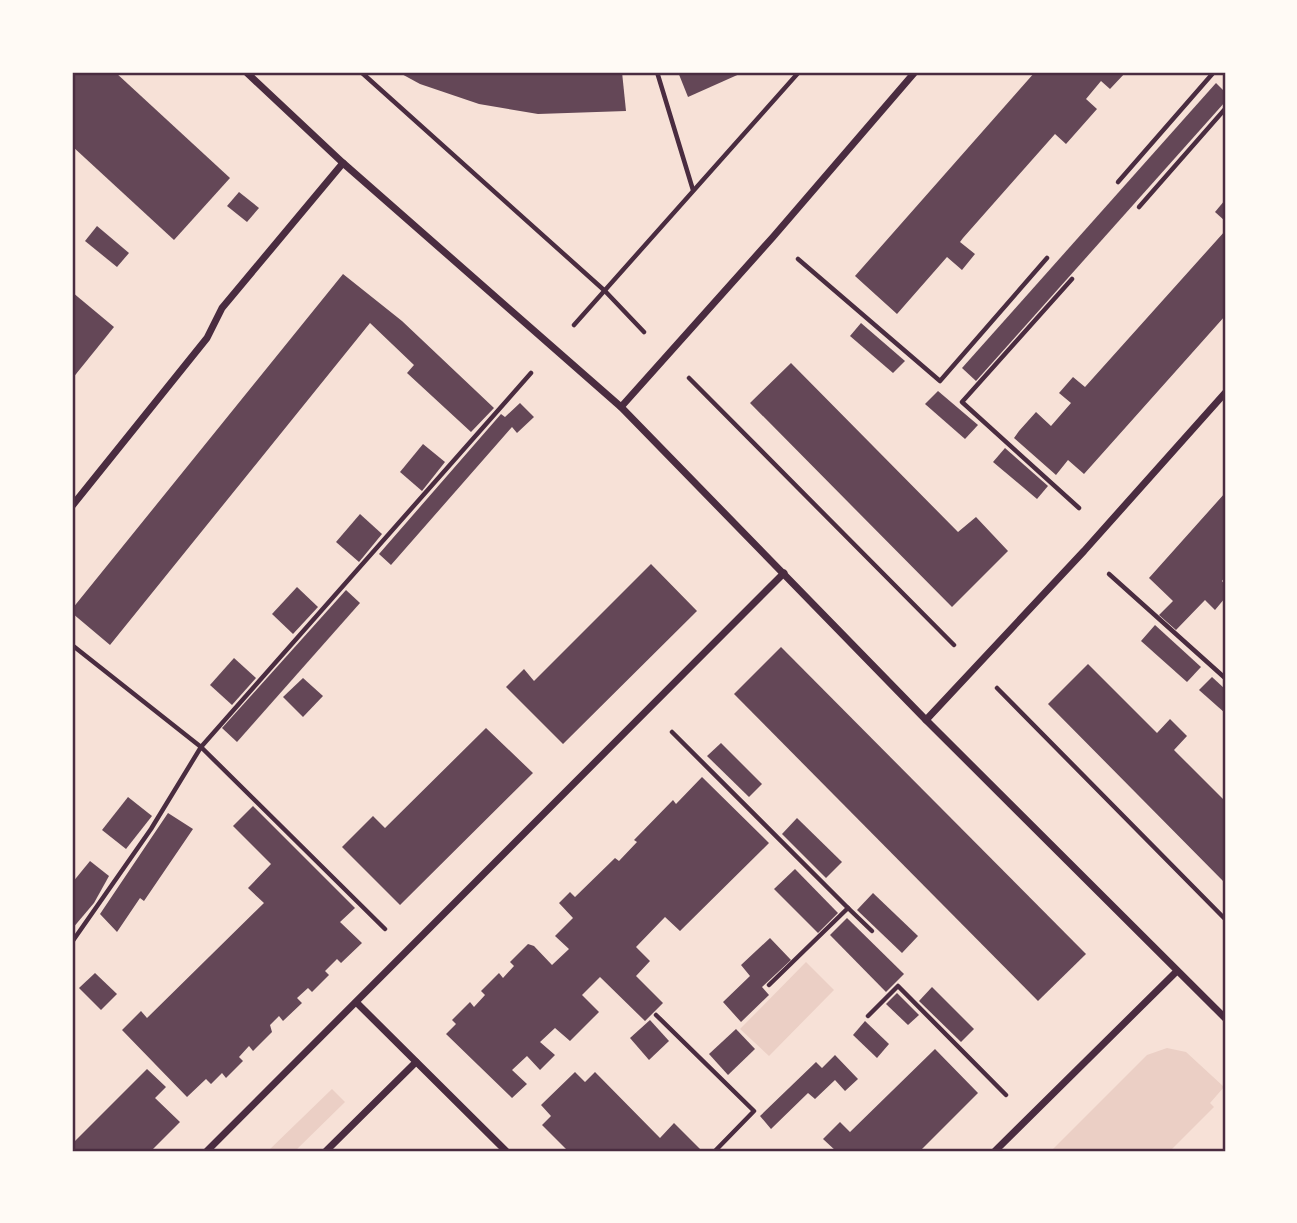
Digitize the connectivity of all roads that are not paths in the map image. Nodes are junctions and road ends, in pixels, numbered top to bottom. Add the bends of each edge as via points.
1 (246, 72) edge
2 (915, 72) edge
3 (344, 163) junction
4 (1225, 393) edge
5 (621, 407) junction
6 (72, 506) edge
7 (785, 573) junction
8 (926, 720) junction
9 (1177, 971) junction
10 (358, 1004) junction
11 (1225, 1018) edge
12 (416, 1062) junction
13 (207, 1151) edge
14 (326, 1151) edge
15 (506, 1151) edge
16 (995, 1151) edge

1 - 3 street
2 - 5 street
3 - 5 street
3 - 6 street via 222,308 207,338
4 - 8 street
5 - 7 street
7 - 8 street
7 - 10 street
8 - 9 street
9 - 11 street
9 - 16 street
10 - 12 street
10 - 13 street
12 - 14 street
12 - 15 street

